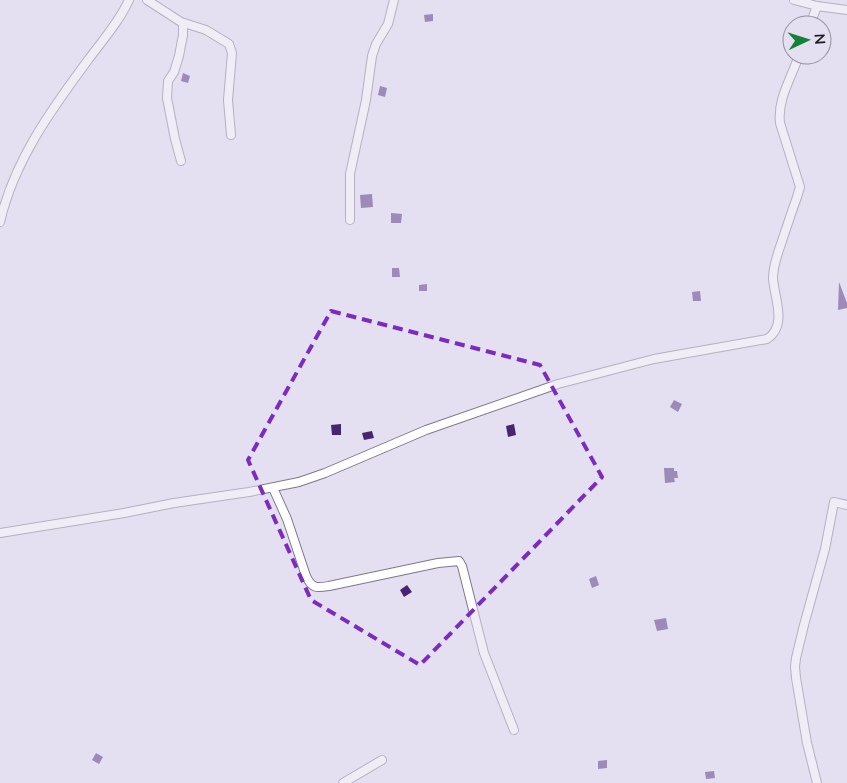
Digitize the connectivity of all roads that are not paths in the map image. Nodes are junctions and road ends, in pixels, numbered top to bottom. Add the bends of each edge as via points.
1 (129, 0) edge
2 (147, 0) edge
3 (394, 0) edge
4 (794, 0) edge
5 (817, 6) junction
6 (847, 10) edge
7 (814, 15) edge
8 (183, 23) junction
9 (795, 65) edge
10 (231, 135) dead end
11 (181, 161) dead end
12 (350, 220) dead end
13 (0, 222) edge
14 (273, 488) junction
15 (847, 505) edge
16 (0, 533) edge
17 (514, 730) dead end
18 (382, 760) dead end
19 (343, 783) edge
20 (817, 783) edge

1 - 13 street via 119,19 37,132 10,189
2 - 8 street
3 - 12 street via 388,24 372,56 350,174
4 - 5 street
5 - 6 street
5 - 7 street
8 - 10 street via 206,30 229,44 232,53 228,100
8 - 11 street via 179,56 168,81 167,98
9 - 14 street via 781,102 780,123 800,187 773,270 779,317 772,336 654,359 558,384 433,427 325,473
14 - 16 street
14 - 17 street via 287,518 306,576 314,586 329,586 438,562 459,561 484,653
15 - 20 street via 834,502 796,658 796,678
18 - 19 street

